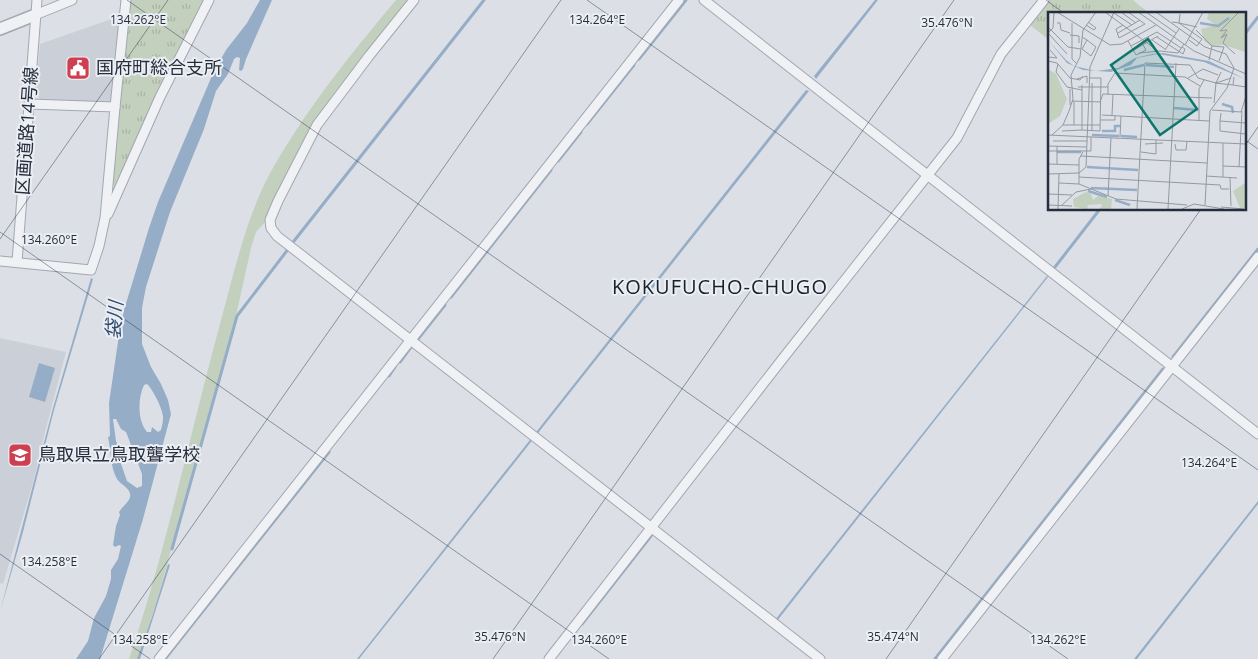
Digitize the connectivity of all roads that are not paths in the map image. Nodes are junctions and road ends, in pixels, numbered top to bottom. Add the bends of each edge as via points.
1 (37, 0) edge
2 (72, 0) edge
3 (126, 0) edge
4 (209, 0) edge
5 (414, 0) edge
6 (679, 0) edge
7 (704, 0) edge
8 (1044, 0) edge
9 (36, 15) junction
10 (0, 29) edge
11 (30, 104) junction
12 (115, 108) junction
13 (929, 176) junction
14 (105, 218) junction
15 (1258, 257) edge
16 (0, 262) edge
17 (17, 262) junction
18 (411, 340) junction
19 (1172, 366) junction
20 (1258, 434) edge
21 (652, 528) junction
22 (159, 659) edge
23 (549, 659) edge
24 (820, 659) edge
25 (942, 659) edge

1 - 9 street, 区画道路14号線
2 - 9 street
3 - 12 street
4 - 14 street
5 - 18 street via 316,126 270,220 277,236
6 - 18 street
7 - 13 street
8 - 13 street via 1001,54 958,138
9 - 10 street
9 - 11 street, 区画道路14号線
11 - 12 street
11 - 17 street, 区画道路14号線
12 - 14 street
13 - 19 street
13 - 21 street
14 - 17 street via 90,270
15 - 19 street
16 - 17 street
18 - 21 street
18 - 22 street
19 - 20 street
19 - 25 street
21 - 23 street
21 - 24 street

